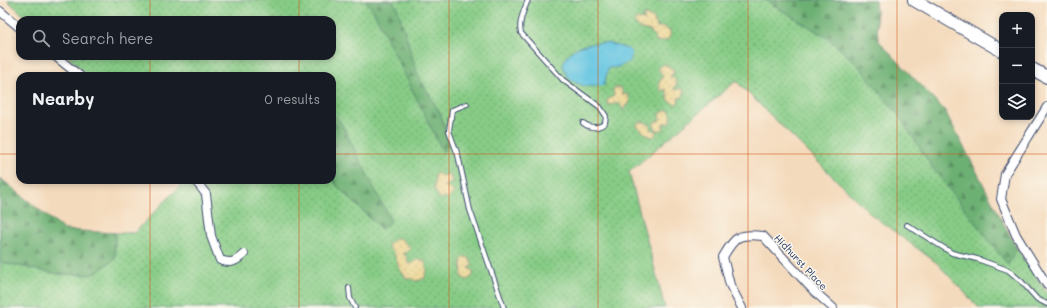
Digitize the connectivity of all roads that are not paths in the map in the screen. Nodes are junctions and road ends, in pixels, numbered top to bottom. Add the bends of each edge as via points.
1 (528, 0) edge
2 (914, 0) edge
3 (0, 12) edge
4 (16, 25) edge
5 (999, 49) edge
6 (60, 60) edge
7 (1035, 71) edge
8 (75, 72) edge
9 (1047, 77) edge
10 (467, 104) dead end
11 (1047, 107) edge
12 (583, 123) dead end
13 (198, 184) edge
14 (907, 225) dead end
15 (244, 254) dead end
16 (1047, 286) edge
17 (349, 288) dead end
18 (1047, 304) edge
19 (355, 308) edge
20 (504, 308) edge
21 (742, 308) edge
22 (833, 308) edge

1 - 12 lane via 521,20 521,33 563,80 594,101 606,119 605,123 598,127
2 - 5 street
3 - 4 street
6 - 8 street
7 - 9 street
10 - 20 lane via 452,110 449,131 458,155 470,210
11 - 16 street via 1006,174 1001,199 1016,235
13 - 15 street via 206,194 211,236 220,260 227,263 235,262
14 - 18 lane via 952,253 1008,270 1022,281 1037,300
17 - 19 lane
21 - 22 street, Hidhurst Place via 730,285 723,257 733,240 746,234 764,236 814,292

